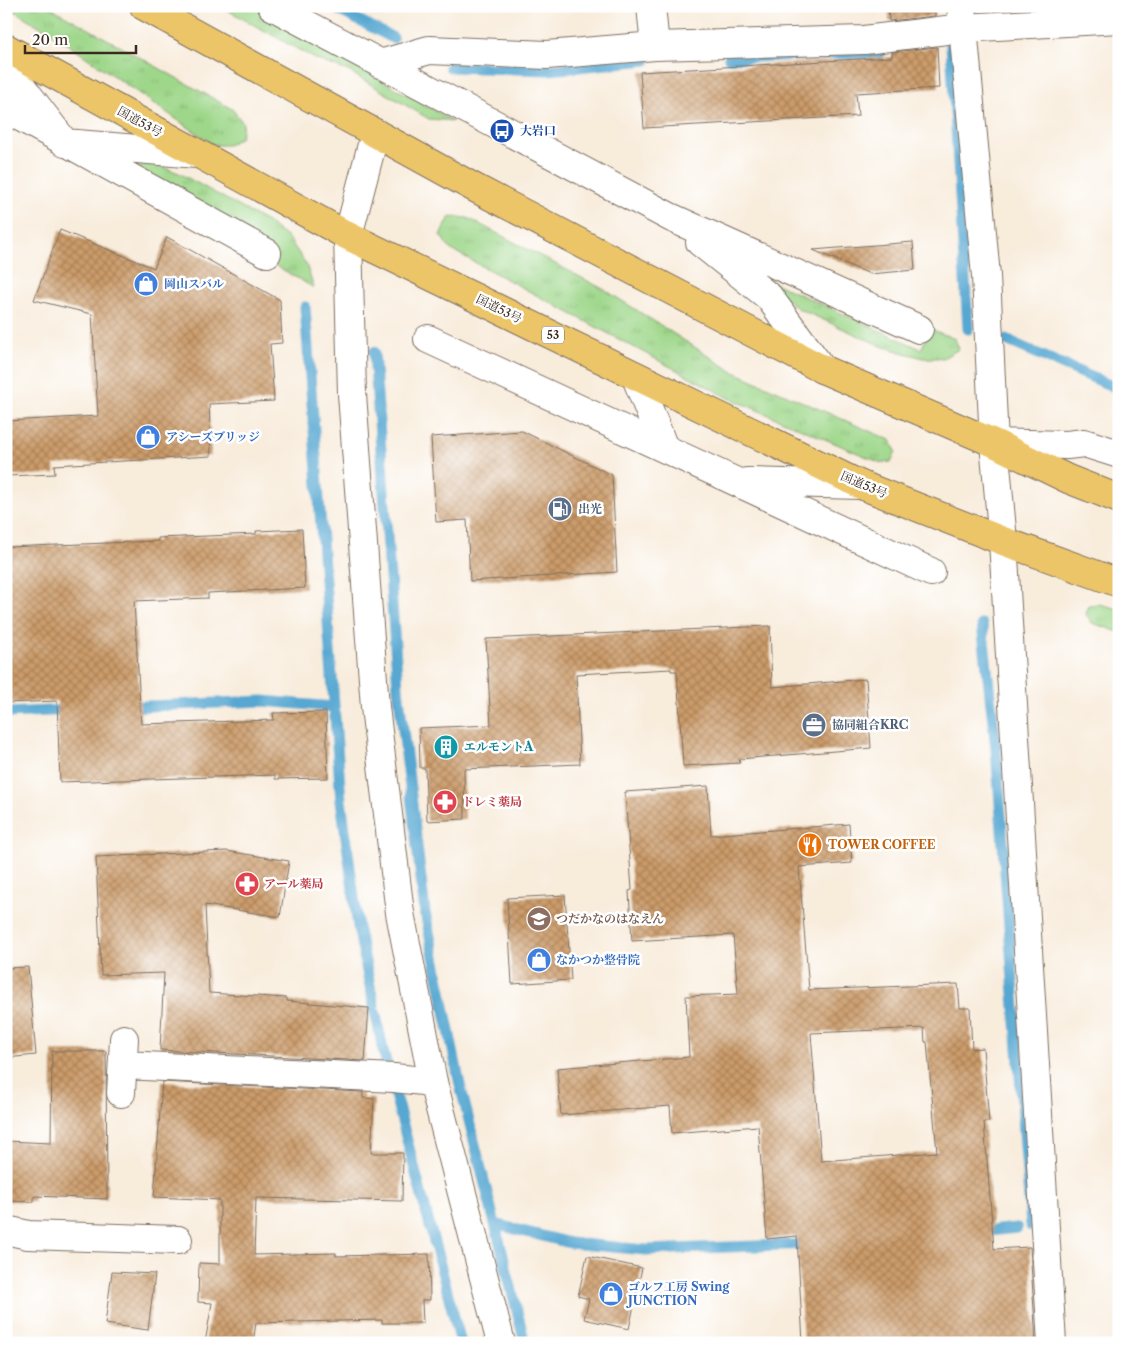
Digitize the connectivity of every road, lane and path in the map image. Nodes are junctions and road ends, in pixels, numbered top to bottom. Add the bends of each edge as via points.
1 (144, 6) edge
2 (272, 6) edge
3 (651, 6) edge
4 (962, 17) edge
5 (1119, 19) edge
6 (655, 46) junction
7 (6, 48) edge
8 (380, 64) junction
9 (6, 66) edge
10 (6, 109) edge
11 (375, 133) junction
12 (65, 143) junction
13 (197, 154) junction
14 (670, 217) junction
15 (348, 236) junction
16 (267, 253) dead end
17 (919, 329) dead end
18 (428, 339) dead end
19 (822, 369) junction
20 (636, 377) junction
21 (994, 443) junction
22 (664, 448) junction
23 (1119, 454) edge
24 (737, 482) junction
25 (861, 485) junction
26 (1119, 499) edge
27 (1003, 541) junction
28 (931, 572) dead end
29 (1119, 583) edge
30 (433, 1082) junction
31 (121, 1093) dead end
32 (6, 1230) edge
33 (178, 1240) dead end
34 (501, 1343) edge
35 (1052, 1343) edge

1 - 11 highway
2 - 8 street
3 - 6 street
4 - 5 street
4 - 6 street via 864,40
4 - 21 street via 990,338
6 - 8 street via 547,55 429,50
7 - 13 highway, 国道53号 / 53
8 - 14 street
9 - 12 street
10 - 12 street
11 - 15 street
11 - 19 highway
12 - 13 street
12 - 16 street
13 - 15 highway, 国道53号 / 53
14 - 17 street
14 - 19 street via 769,297
15 - 20 highway, 国道53号 / 53
15 - 30 street via 352,394 375,707 400,913
18 - 22 street
19 - 21 highway
20 - 22 street
20 - 25 highway, 国道53号 / 53
21 - 23 street via 1084,443
21 - 26 highway via 1068,479
21 - 27 street
22 - 24 street
24 - 25 street
24 - 28 street
25 - 27 highway, 国道53号 / 53
27 - 29 highway, 国道53号 / 53
27 - 35 street
30 - 31 street via 124,1052
30 - 34 street
32 - 33 street via 28,1235

